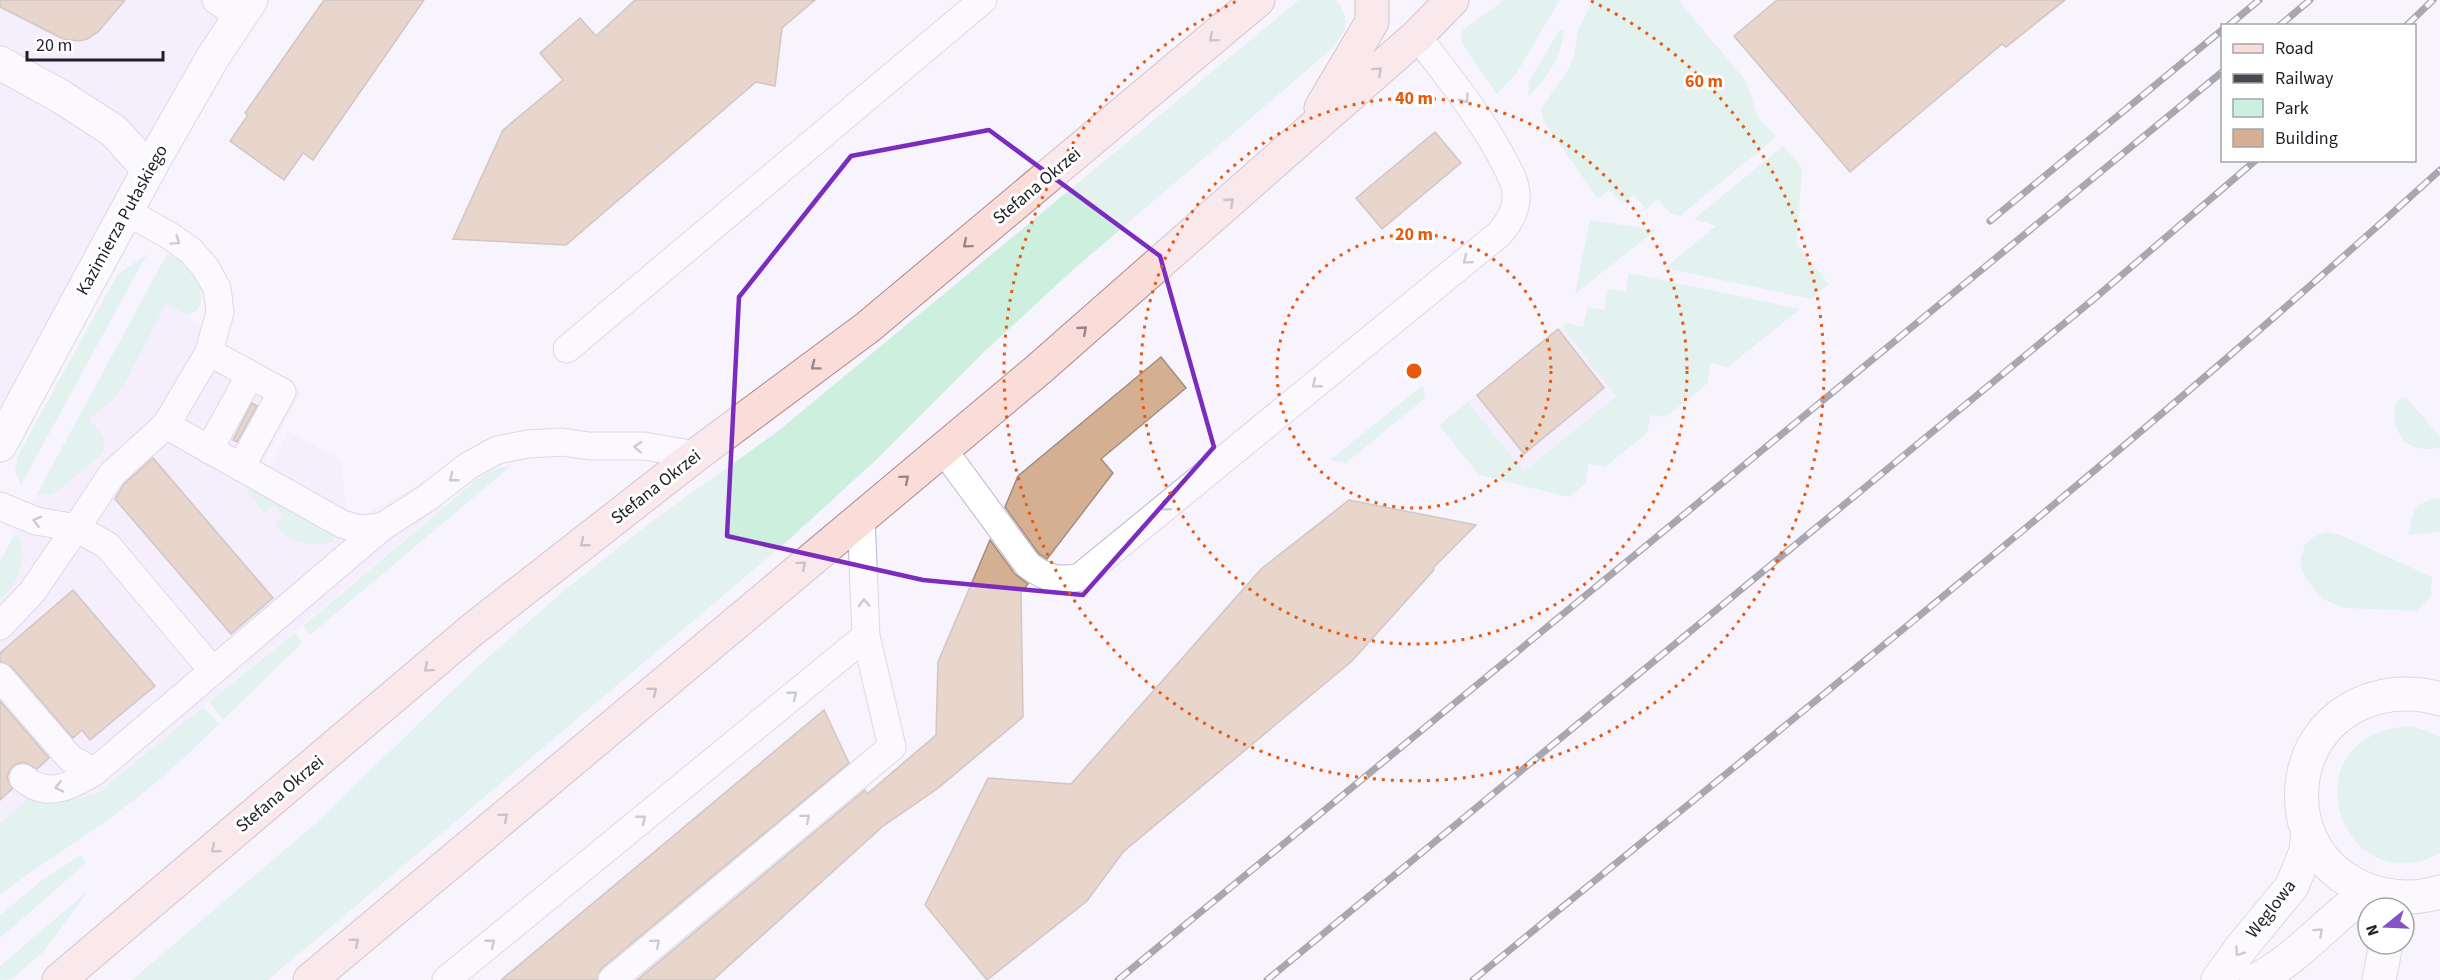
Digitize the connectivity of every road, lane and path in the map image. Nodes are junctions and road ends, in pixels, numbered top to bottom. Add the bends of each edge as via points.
1 (983, 0) edge
2 (1258, 0) edge
3 (1372, 0) edge
4 (1452, 0) edge
5 (236, 6) edge
6 (1417, 36) junction
7 (0, 63) edge
8 (1303, 138) junction
9 (149, 170) junction
10 (126, 211) junction
11 (567, 350) dead end
12 (209, 352) junction
13 (250, 375) junction
14 (166, 425) junction
15 (0, 445) edge
16 (942, 448) junction
17 (209, 450) junction
18 (696, 455) junction
19 (241, 467) junction
20 (0, 506) edge
21 (861, 516) junction
22 (382, 527) junction
23 (76, 528) junction
24 (0, 626) edge
25 (866, 636) junction
26 (213, 671) junction
27 (0, 677) edge
28 (2440, 698) edge
29 (94, 772) junction
30 (23, 778) dead end
31 (2308, 831) junction
32 (2440, 892) edge
33 (2374, 896) edge
34 (2416, 897) edge
35 (2356, 906) edge
36 (2384, 956) edge
37 (59, 980) edge
38 (310, 980) edge
39 (446, 980) edge
40 (612, 980) edge
41 (2218, 980) edge
42 (2256, 980) edge
43 (2379, 980) edge

1 - 11 lane
2 -> 18 main road, Stefana Okrzei via 868,327
3 - 8 main road via 1372,22
4 - 6 main road
5 - 9 street, Kazimierza Pułaskiego via 213,57
8 -> 6 main road
6 -> 16 lane via 1484,124 1511,174 1515,208 1509,224 1499,234 1080,577 1054,579 1028,566
7 - 9 street via 114,130
16 -> 8 main road via 1039,369
9 - 10 street, Kazimierza Pułaskiego
10 -> 12 lane via 170,236 205,267 216,288 220,312
10 - 15 street, Kazimierza Pułaskiego
12 - 13 lane
12 - 14 lane
13 - 17 lane
13 - 19 lane via 282,392
14 - 17 lane
14 - 23 lane via 112,474
21 -> 16 main road
17 - 19 lane
18 -> 22 lane via 644,446 562,442 497,450
18 -> 37 main road, Stefana Okrzei via 472,630
19 - 22 lane via 342,524 360,529
23 -> 20 lane via 36,521
25 -> 21 lane
38 -> 21 main road
22 - 26 lane
23 - 24 lane via 33,592
23 - 26 lane via 107,545
39 -> 25 lane
40 -> 25 lane via 892,747
26 - 29 lane
27 - 29 lane via 70,758
28 - 31 street via 2410,693 2381,695 2346,710 2329,725 2307,764 2302,786
29 -> 30 lane via 75,784 50,790 33,787
31 - 33 street via 2332,868
31 -> 41 street, Węglowa via 2306,851 2292,886
32 - 34 street
42 -> 35 street via 2294,955 2344,910
36 - 43 street

